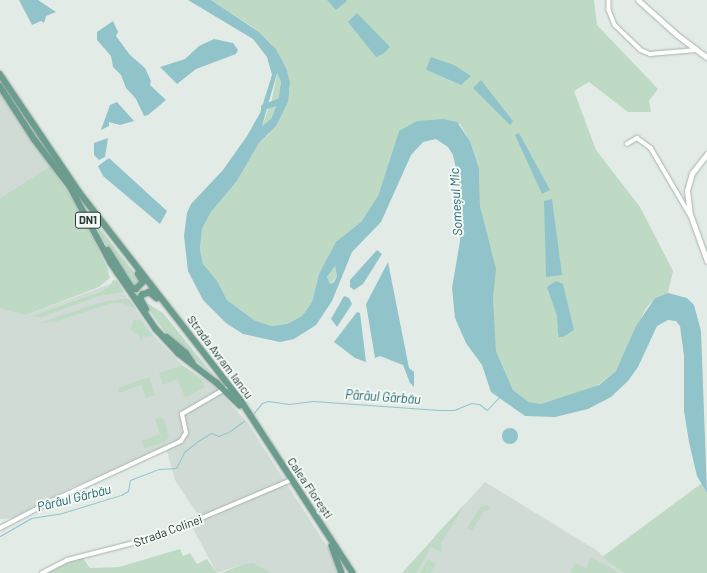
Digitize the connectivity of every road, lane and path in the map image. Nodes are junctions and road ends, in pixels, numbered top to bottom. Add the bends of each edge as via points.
1 (609, 0) edge
2 (638, 0) edge
3 (696, 50) junction
4 (707, 58) edge
5 (0, 74) edge
6 (0, 90) edge
7 (627, 144) dead end
8 (707, 154) edge
9 (690, 214) junction
10 (99, 217) junction
11 (96, 234) junction
12 (707, 261) edge
13 (172, 312) junction
14 (196, 368) junction
15 (225, 389) junction
16 (250, 416) junction
17 (291, 480) junction
18 (0, 528) edge
19 (328, 536) junction
20 (42, 573) edge
21 (342, 573) edge
22 (353, 573) edge

1 - 3 street via 609,10 615,25 641,50 650,54
2 - 3 street
3 - 4 street
5 - 10 main road, Strada Avram Iancu / DN1
6 - 11 main road, Strada Avram Iancu / DN1 via 71,188
7 - 9 street via 637,138 651,148
8 - 9 street via 689,178 687,190
9 - 12 street
10 - 11 main road via 108,237 143,282 139,288 132,288
10 - 13 main road, Strada Avram Iancu / DN1
11 - 14 main road, Strada Avram Iancu / DN1 via 130,294 156,329
13 - 14 main road via 149,292 140,298 159,328 186,353
13 - 16 main road, Strada Avram Iancu / DN1 via 235,392
14 - 15 main road, Strada Avram Iancu / DN1
15 - 16 main road, Strada Avram Iancu / DN1
15 - 18 street via 182,414 186,433 181,441
16 - 17 main road, Calea Florești / DN1
17 - 19 main road, Calea Florești / DN1
17 - 20 street, Strada Colinei via 157,537 67,560
19 - 21 main road
19 - 22 main road, Calea Florești / DN1

